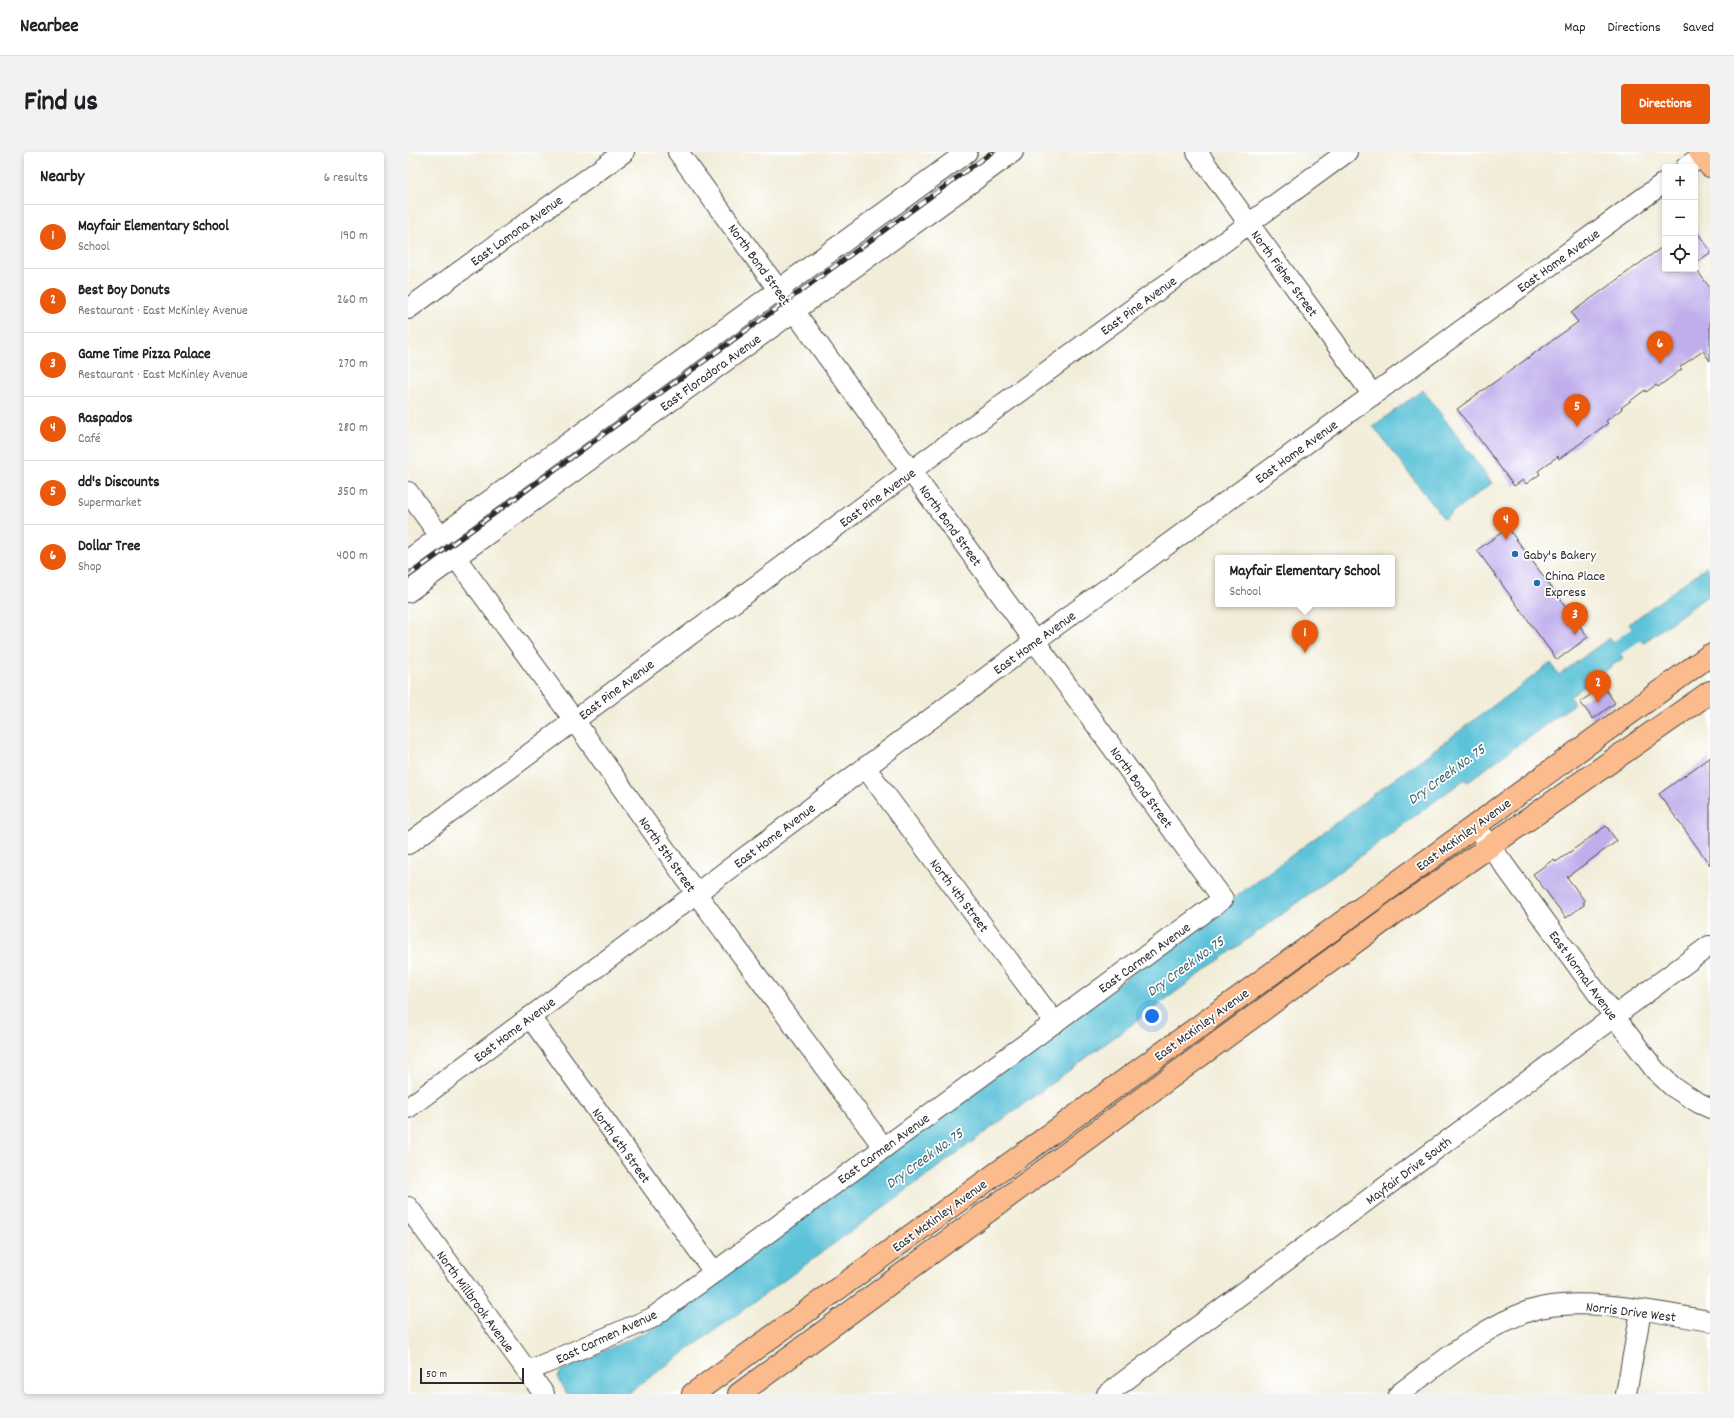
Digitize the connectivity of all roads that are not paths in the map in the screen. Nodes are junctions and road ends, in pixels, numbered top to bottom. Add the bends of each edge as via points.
1 (624, 152) edge
2 (678, 152) edge
3 (967, 152) edge
4 (1013, 152) edge
5 (1196, 152) edge
6 (1347, 152) edge
7 (1662, 184) edge
8 (1249, 224) junction
9 (778, 289) junction
10 (408, 308) edge
11 (794, 311) junction
12 (1373, 395) junction
13 (911, 471) junction
14 (408, 492) edge
15 (440, 536) junction
16 (456, 558) junction
17 (408, 560) edge
18 (408, 592) edge
19 (1035, 641) junction
20 (1710, 655) edge
21 (1710, 671) edge
22 (1710, 692) edge
23 (574, 720) junction
24 (1625, 752) junction
25 (865, 768) junction
26 (1475, 825) junction
27 (408, 844) edge
28 (1491, 847) junction
29 (696, 893) junction
30 (1223, 899) joint
31 (1709, 946) edge
32 (1614, 1016) junction
33 (530, 1017) junction
34 (1054, 1022) junction
35 (408, 1108) edge
36 (1710, 1108) edge
37 (884, 1148) junction
38 (408, 1207) edge
39 (878, 1259) junction
40 (714, 1272) junction
41 (1641, 1311) junction
42 (1710, 1321) edge
43 (528, 1372) junction
44 (749, 1391) edge
45 (544, 1394) edge
46 (693, 1394) edge
47 (1107, 1394) edge
48 (1399, 1394) edge
49 (1626, 1394) edge

1 - 10 street, East Lamona Avenue
2 - 9 street, North Bond Street
3 - 9 street, East Floradora Avenue
4 - 11 street, East Floradora Avenue
5 - 8 street, North Fisher Street
6 - 8 street, East Pine Avenue
7 - 12 street, East Home Avenue
8 - 12 street, North Fisher Street
8 - 13 street, East Pine Avenue
9 - 11 street, North Bond Street
9 - 15 street, East Floradora Avenue
11 - 13 street, North Bond Street
11 - 16 street, East Floradora Avenue
12 - 19 street, East Home Avenue
13 - 19 street, North Bond Street
13 - 23 street, East Pine Avenue
14 - 15 street
15 - 17 street, East Floradora Avenue
16 - 18 street, East Floradora Avenue
16 - 23 street, North 5th Street
19 - 25 street, East Home Avenue
19 - 30 street, North Bond Street
20 - 26 main road, East McKinley Avenue
21 - 24 main road via 1666,703
22 - 24 main road, East McKinley Avenue
23 - 27 street, East Pine Avenue
23 - 29 street, North 5th Street
24 - 28 main road, East McKinley Avenue
25 - 29 street, East Home Avenue
25 - 34 street, North 4th Street
26 - 28 street, East Normal Avenue
26 - 39 main road, East McKinley Avenue
28 - 32 street, East Normal Avenue
28 - 44 main road, East McKinley Avenue via 1396,912
29 - 33 street, East Home Avenue
29 - 37 street, North 5th Street
30 - 34 street, East Carmen Avenue
31 - 32 street, Mayfair Drive South
32 - 36 street, East Normal Avenue via 1655,1070 1673,1087
32 - 47 street, Mayfair Drive South
33 - 35 street, East Home Avenue
33 - 40 street, North 6th Street
34 - 37 street, East Carmen Avenue
37 - 40 street, East Carmen Avenue
38 - 43 street, North Millbrook Avenue
39 - 44 main road via 844,1298 757,1363 750,1378
39 - 46 main road, East McKinley Avenue
40 - 43 street, East Carmen Avenue via 652,1318
41 - 42 street, Norris Drive West
41 - 48 street, Norris Drive West via 1583,1304 1531,1310 1482,1333
41 - 49 street
43 - 45 street, North Millbrook Avenue

